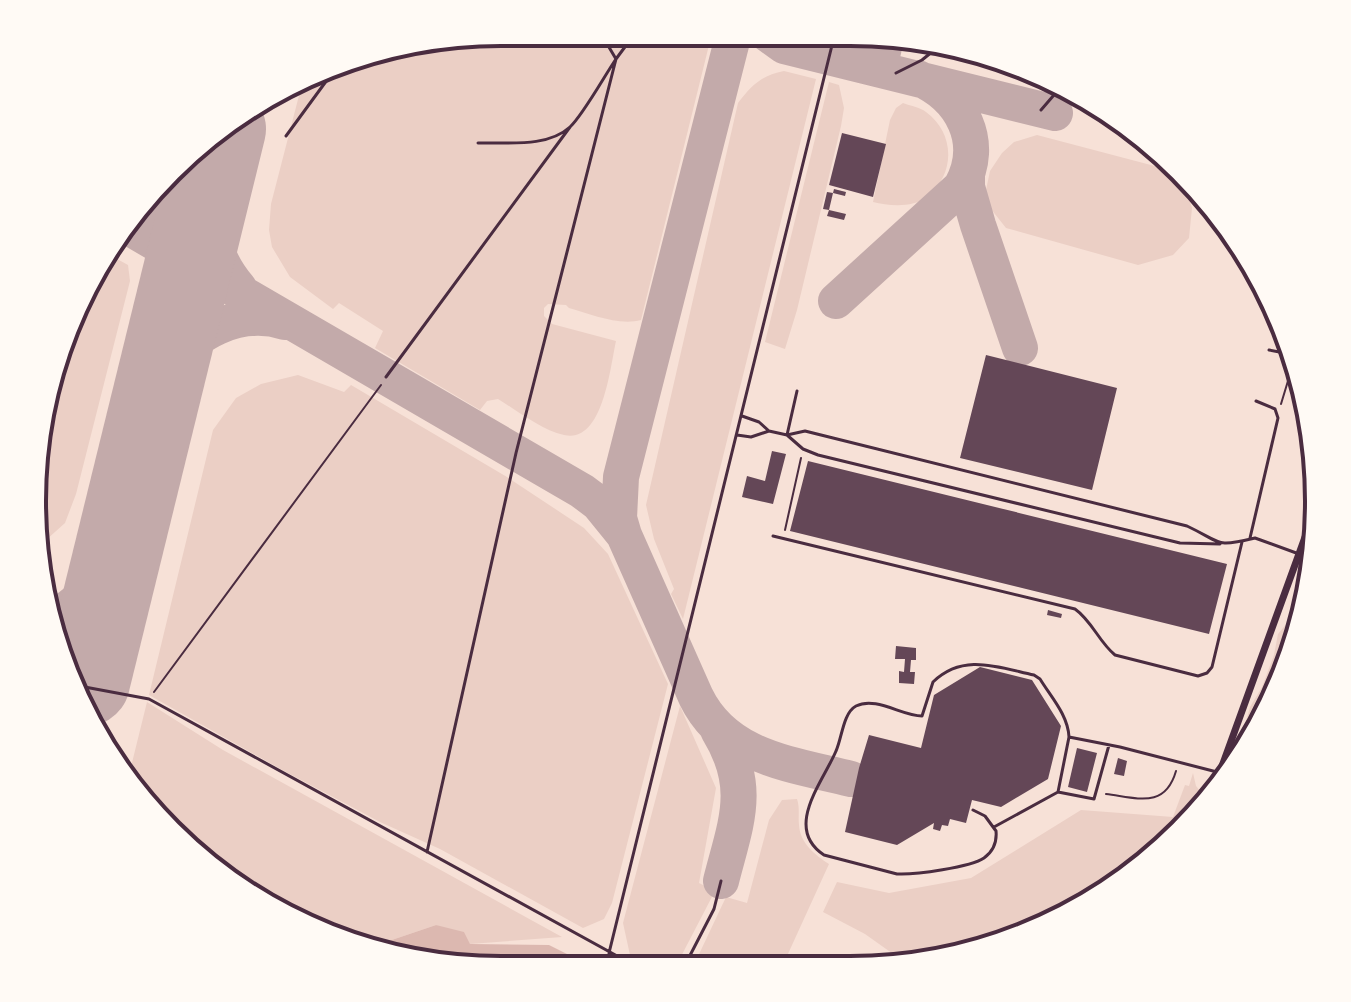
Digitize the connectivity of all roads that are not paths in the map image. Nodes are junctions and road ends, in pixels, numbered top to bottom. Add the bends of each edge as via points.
1 (608, 46) edge
2 (626, 46) edge
3 (832, 46) edge
4 (930, 54) edge
5 (616, 59) junction
6 (896, 73) dead end
7 (326, 81) edge
8 (1054, 95) edge
9 (1041, 110) dead end
10 (570, 127) junction
11 (286, 136) dead end
12 (478, 143) dead end
13 (1269, 350) dead end
14 (1280, 352) edge
15 (386, 377) road end
16 (797, 391) dead end
17 (1256, 401) dead end
18 (742, 416) junction
19 (769, 431) junction
20 (737, 435) junction
21 (787, 435) junction
22 (773, 536) dead end
23 (1250, 538) junction
24 (1242, 542) junction
25 (1220, 544) junction
26 (1303, 544) edge
27 (1299, 554) junction
28 (86, 687) edge
29 (1069, 737) junction
30 (1109, 745) junction
31 (1225, 759) edge
32 (1213, 775) edge
33 (1058, 792) junction
34 (973, 810) dead end
35 (994, 827) junction
36 (427, 852) junction
37 (721, 881) dead end
38 (609, 953) junction
39 (615, 956) edge
40 (690, 956) edge

1 - 5 lane
2 - 5 lane
3 - 18 lane
4 - 6 lane
5 - 10 lane
5 - 36 lane via 516,453
7 - 11 lane
8 - 9 lane
10 - 12 lane via 532,142
10 - 15 lane
13 - 14 lane
16 - 21 lane
17 - 23 lane via 1271,406 1278,418
18 - 19 lane
18 - 20 lane
19 - 20 lane
19 - 21 lane
20 - 38 lane
21 - 25 lane via 805,431 1187,526
21 - 25 lane via 803,449 833,459 1180,543
22 - 24 lane via 1075,609 1115,655 1198,676 1212,667
23 - 24 lane
23 - 27 lane
24 - 25 lane
26 - 27 street
27 - 31 street
28 - 36 lane via 149,699
29 - 30 lane
29 - 33 lane
29 - 35 lane via 1065,719 1040,679 977,662 964,664 933,682 922,716 869,704 853,709 811,797 806,823 814,848 824,855 897,874 976,862 993,848
30 - 32 lane
30 - 33 lane via 1096,797
33 - 35 lane
34 - 35 lane
36 - 38 lane
37 - 40 lane via 714,909
38 - 39 lane

